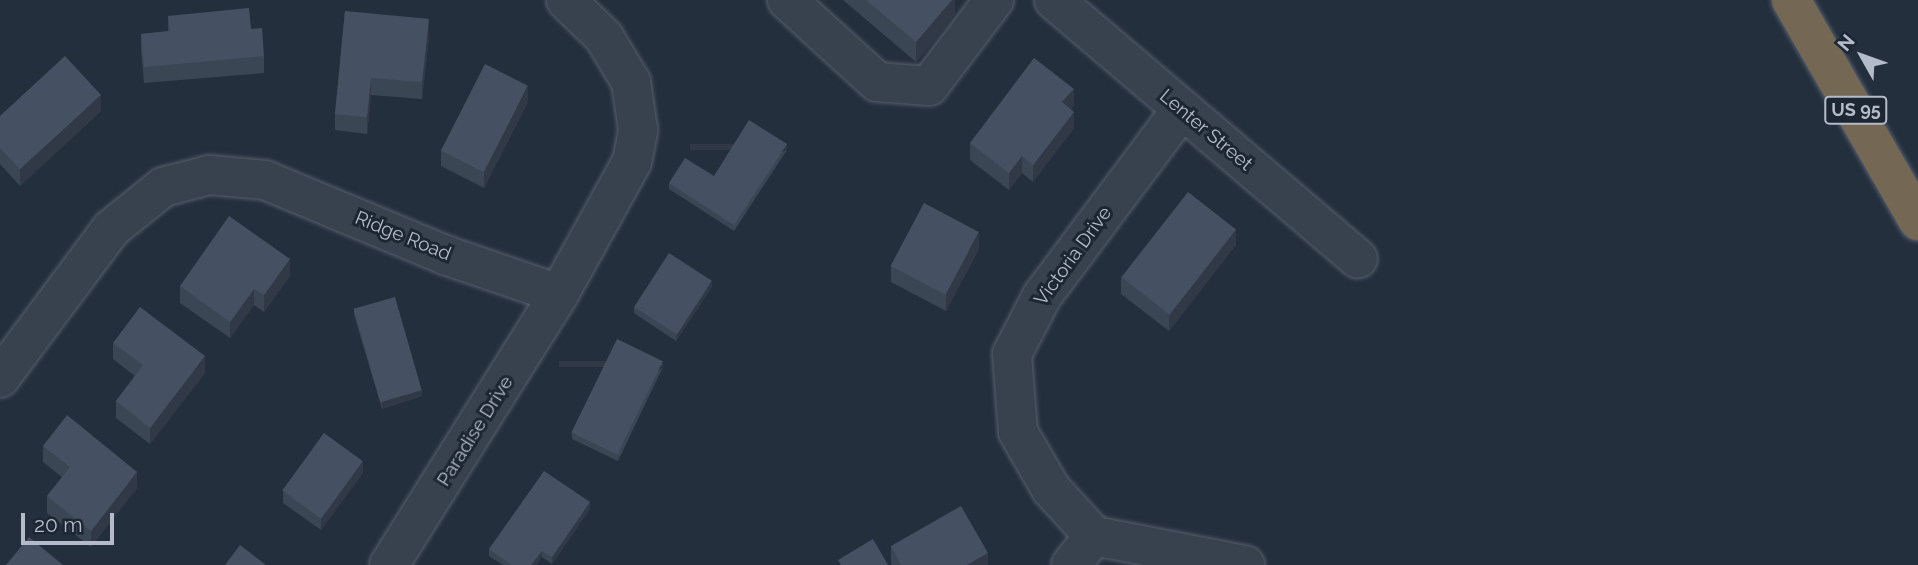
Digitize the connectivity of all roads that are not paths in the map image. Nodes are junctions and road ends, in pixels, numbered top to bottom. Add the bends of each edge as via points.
1 (566, 0) edge
2 (787, 0) edge
3 (994, 0) edge
4 (1054, 0) edge
5 (1791, 0) edge
6 (1182, 109) junction
7 (1918, 221) edge
8 (1358, 259) dead end
9 (559, 295) junction
10 (0, 378) edge
11 (1082, 550) edge
12 (389, 565) edge
13 (1245, 565) edge

1 - 9 street via 604,37 631,82 638,130 632,162
2 - 3 street via 877,82 929,86
4 - 6 street, Lenter Street
5 - 7 highway, US 95
6 - 8 street, Lenter Street
6 - 11 street, Victoria Drive via 1042,296 1012,354 1018,432
9 - 10 street, Ridge Road via 265,180 209,175 163,187 136,205 89,256
9 - 12 street, Paradise Drive
11 - 13 street, Victoria Drive

